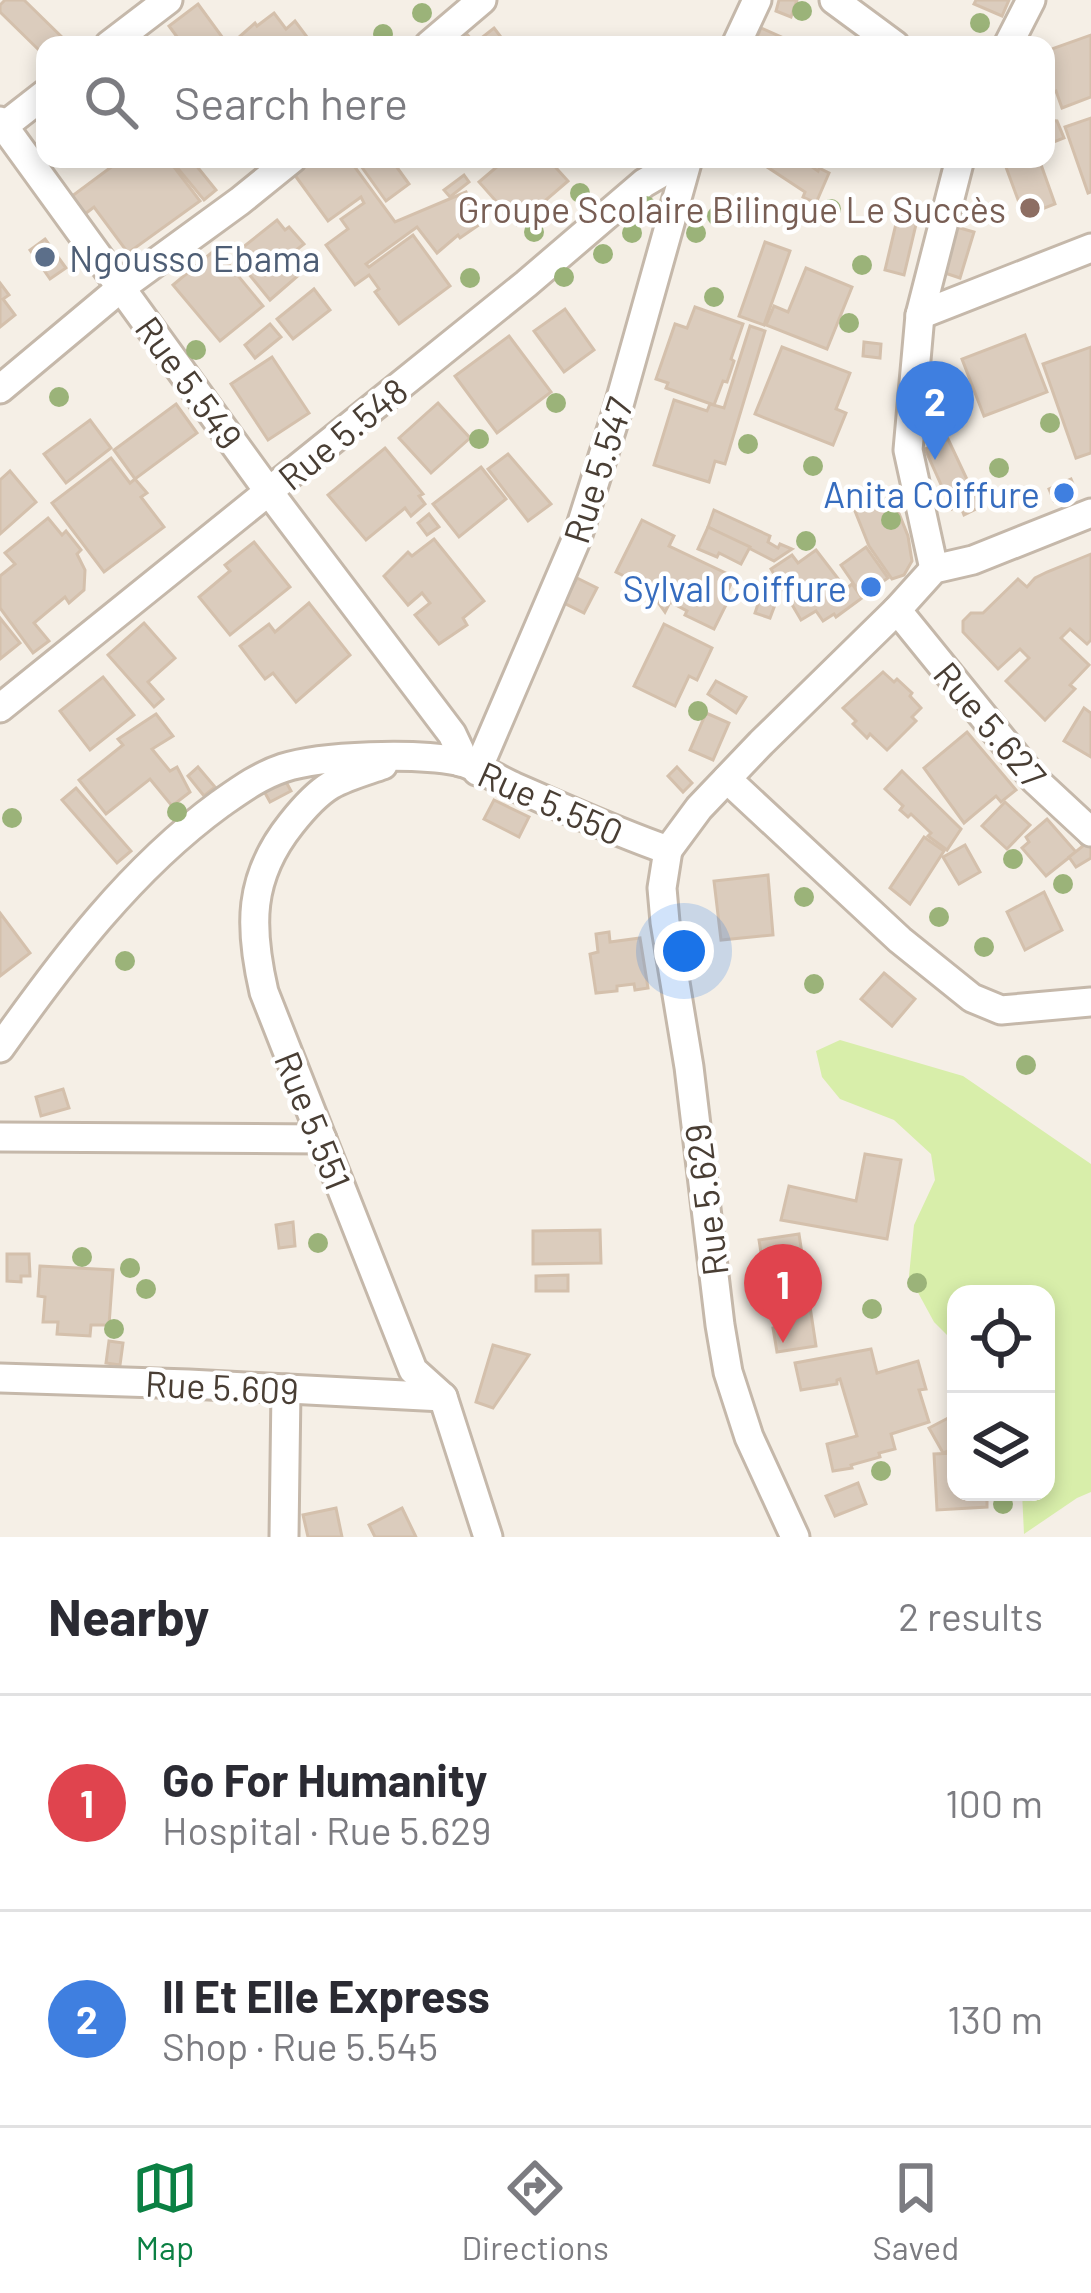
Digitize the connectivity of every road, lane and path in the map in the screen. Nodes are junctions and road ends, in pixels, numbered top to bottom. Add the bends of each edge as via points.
1 (168, 0) edge
2 (482, 0) edge
3 (757, 0) edge
4 (834, 0) edge
5 (1031, 0) edge
6 (122, 36) edge
7 (440, 36) edge
8 (740, 36) edge
9 (883, 36) edge
10 (1013, 36) edge
11 (36, 100) edge
12 (1, 125) edge
13 (281, 168) edge
14 (670, 168) edge
15 (684, 168) edge
16 (958, 168) edge
17 (1091, 248) edge
18 (122, 287) junction
19 (920, 315) junction
20 (0, 389) edge
21 (269, 492) junction
22 (1091, 513) edge
23 (934, 568) junction
24 (897, 610) junction
25 (0, 708) edge
26 (411, 758) junction
27 (469, 766) junction
28 (727, 779) junction
29 (1091, 832) edge
30 (668, 850) junction
31 (1091, 1002) edge
32 (0, 1048) edge
33 (0, 1137) edge
34 (322, 1139) junction
35 (0, 1378) edge
36 (286, 1389) junction
37 (443, 1397) junction
38 (284, 1537) edge
39 (488, 1537) edge
40 (796, 1537) edge

1 - 6 street
2 - 7 street
3 - 8 street
4 - 9 street
5 - 10 street
11 - 12 street
12 - 18 street, Rue 5.549
13 - 18 street
14 - 21 street, Rue 5.548
15 - 27 street, Rue 5.547 via 577,538
16 - 19 street
17 - 19 street
18 - 20 street
18 - 21 street, Rue 5.549
19 - 23 street via 908,450
21 - 25 street, Rue 5.548
21 - 27 street, Rue 5.549
22 - 23 street
23 - 24 street, Rue 5.550
24 - 28 street, Rue 5.550
24 - 29 street, Rue 5.627 via 1035,780
26 - 27 street, Rue 5.550
26 - 32 street, Rue 5.550 via 328,759 252,781 161,851
26 - 34 street, Rue 5.551 via 328,787 278,840 260,876 253,915 264,992
27 - 30 street, Rue 5.550
28 - 30 street, Rue 5.550
28 - 31 street via 972,998 1001,1010
30 - 40 street, Rue 5.629 via 665,922 724,1348 749,1438
33 - 34 street
34 - 37 street, Rue 5.551 via 413,1370
35 - 36 street, Rue 5.609
36 - 37 street, Rue 5.609
36 - 38 street
37 - 39 street, Rue 5.551

